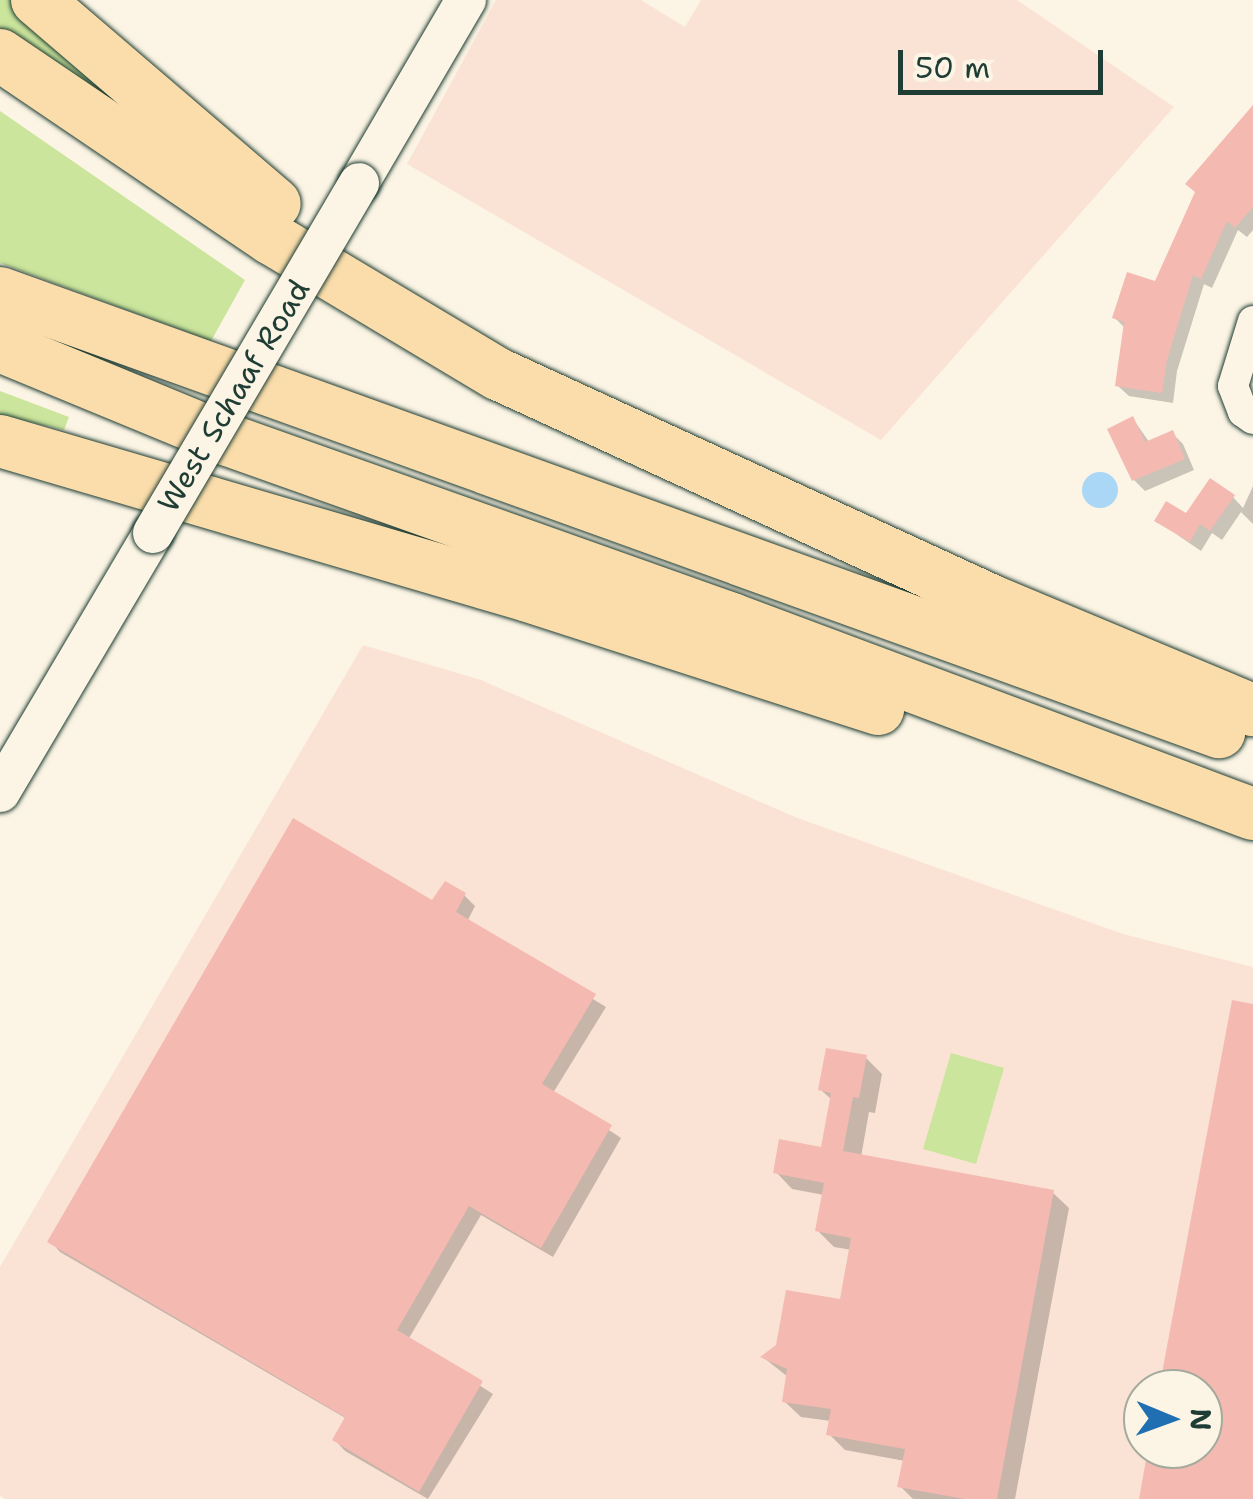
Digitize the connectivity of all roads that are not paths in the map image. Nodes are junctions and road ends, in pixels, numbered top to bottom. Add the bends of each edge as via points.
1 (37, 0) edge
2 (466, 0) edge
3 (0, 55) edge
4 (0, 292) edge
5 (1253, 321) edge
6 (0, 346) edge
7 (0, 375) edge
8 (1253, 419) edge
9 (228, 440) junction
10 (0, 441) edge
11 (668, 453) junction
12 (1253, 710) edge
13 (1253, 744) edge
14 (0, 792) edge
15 (1253, 814) edge

1 - 11 highway via 262,195 366,273
2 - 14 street, West Schaaf Road, bridge
3 - 11 highway via 376,303 498,374
4 - 13 highway
5 - 8 street via 1233,386
6 - 9 highway
7 - 9 highway
9 - 15 highway
10 - 15 highway via 528,596 1093,778
11 - 12 highway via 992,601

